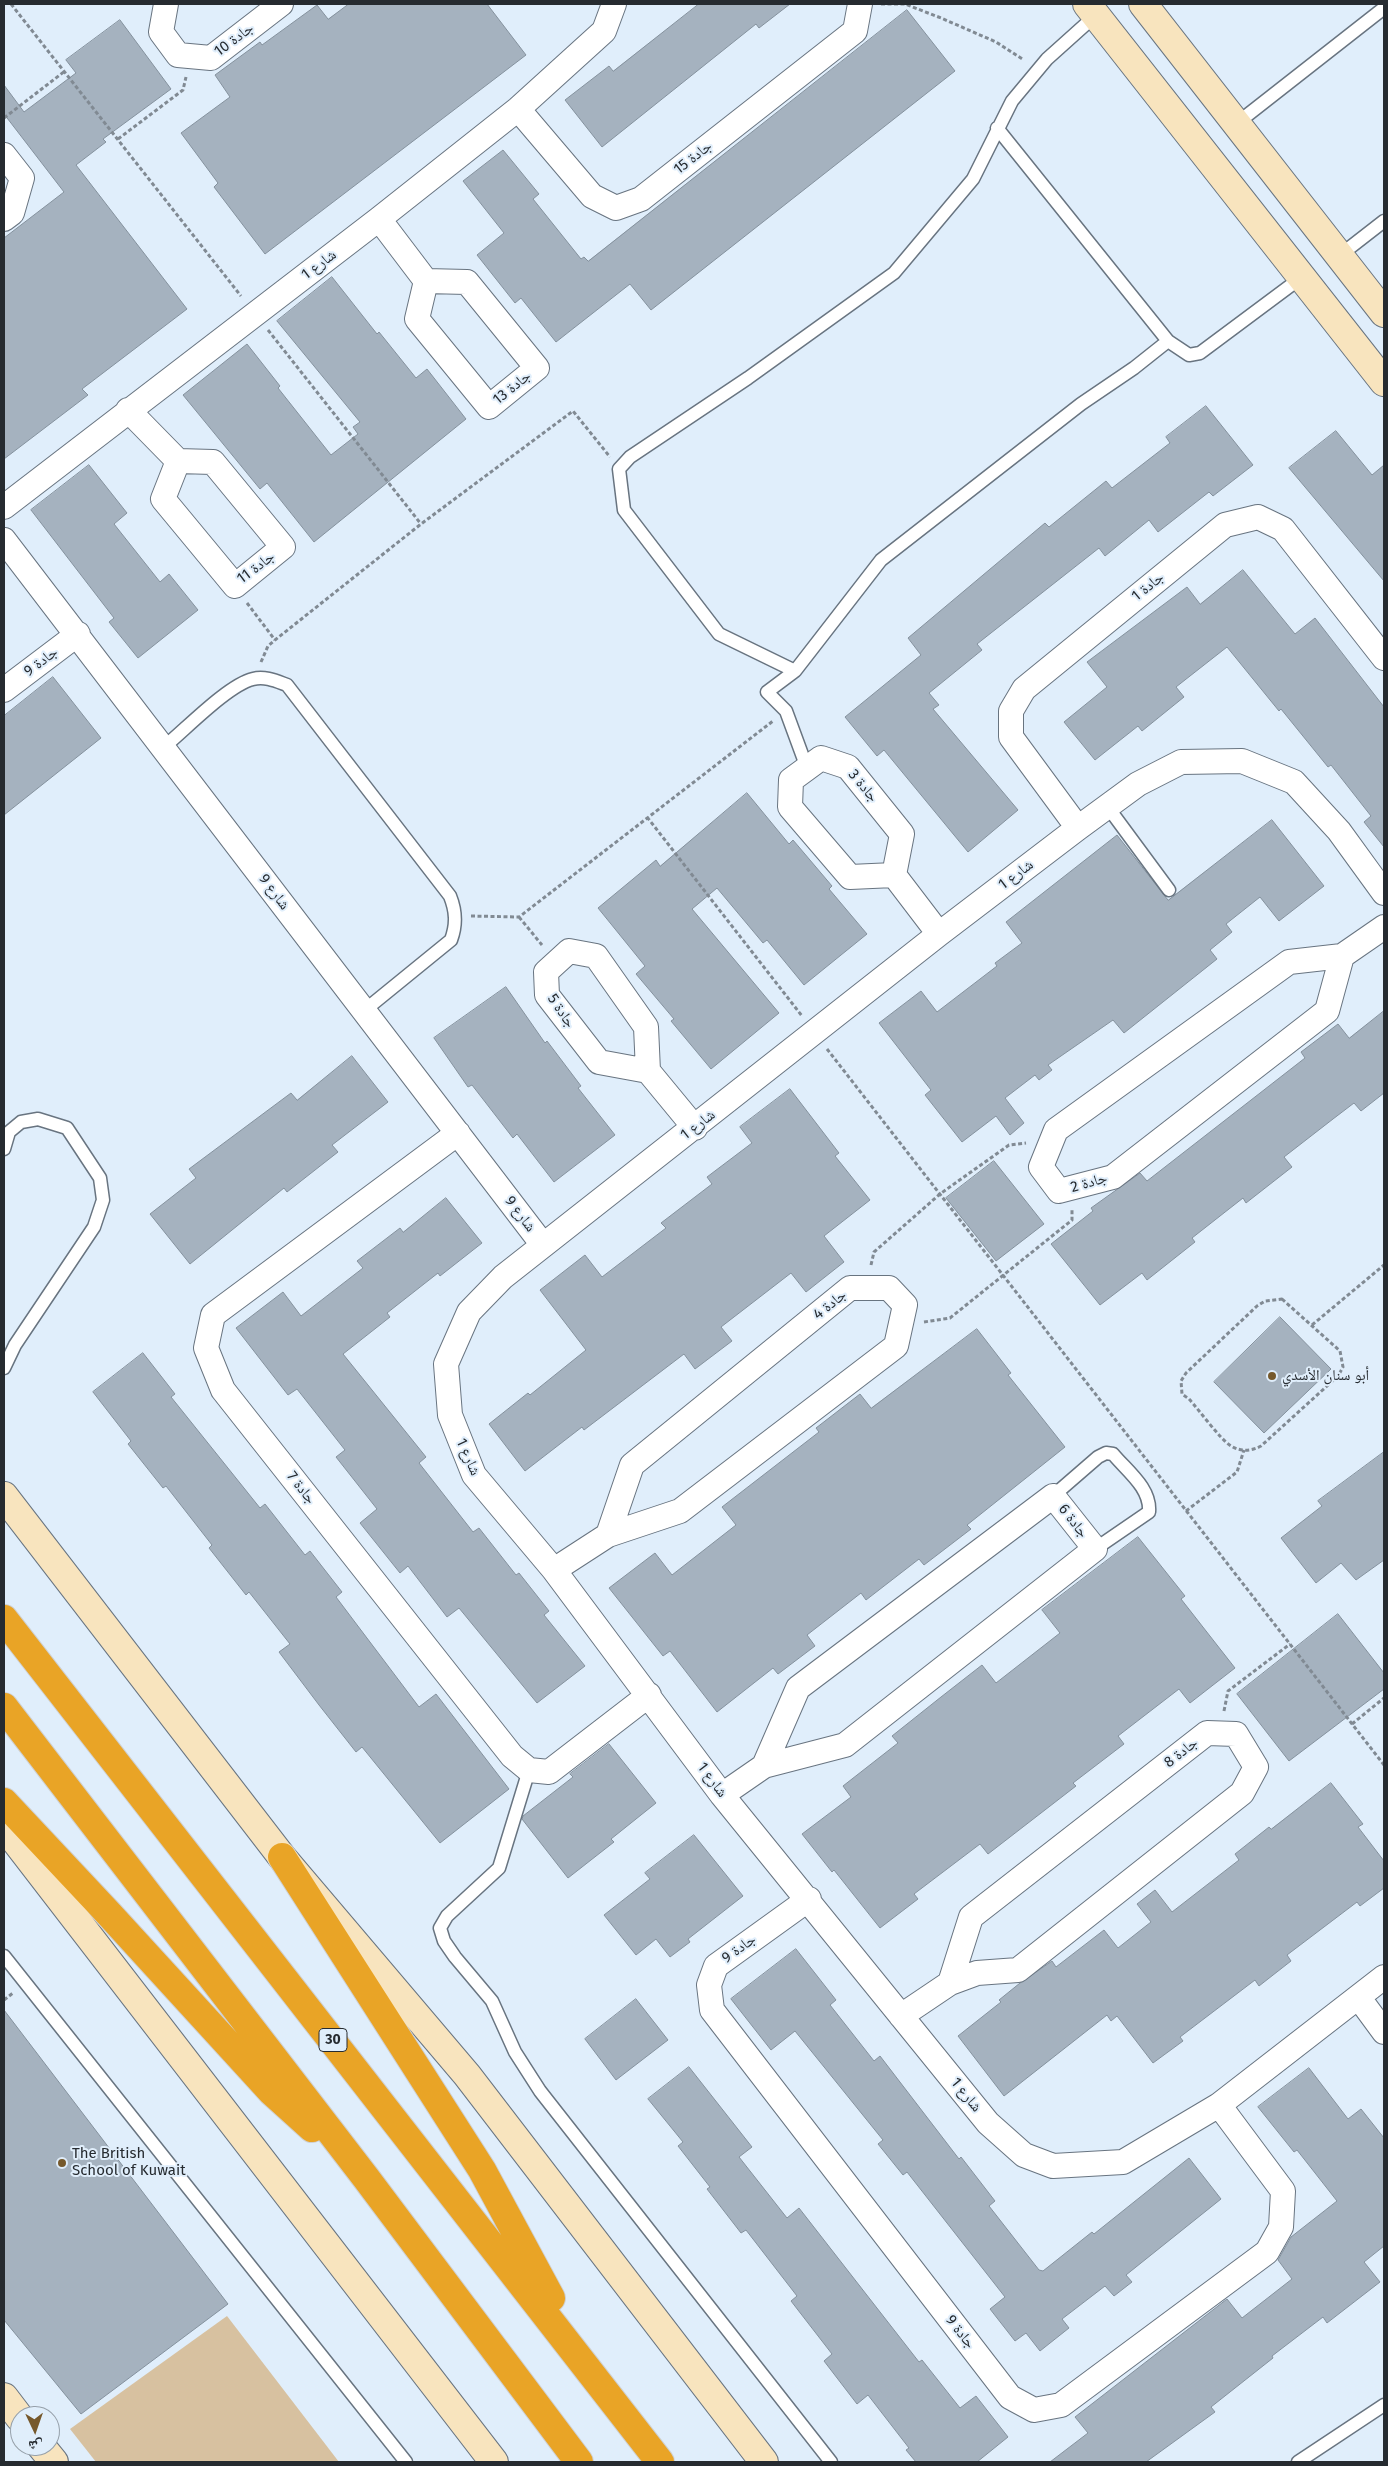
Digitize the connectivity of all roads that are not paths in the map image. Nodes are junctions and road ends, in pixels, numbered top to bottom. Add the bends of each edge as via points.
1 (166, 4) edge
2 (281, 4) edge
3 (614, 4) edge
4 (860, 4) edge
5 (1143, 4) edge
6 (1384, 8) edge
7 (1092, 9) edge
8 (518, 109) junction
9 (1236, 124) junction
10 (997, 128) junction
11 (4, 155) edge
12 (4, 219) edge
13 (380, 219) junction
14 (1384, 221) edge
15 (1339, 256) junction
16 (1302, 277) junction
17 (426, 281) junction
18 (1384, 313) edge
19 (1168, 342) junction
20 (1384, 382) edge
21 (128, 410) junction
22 (178, 460) junction
23 (4, 507) edge
24 (4, 540) edge
25 (78, 634) junction
26 (1384, 658) edge
27 (795, 671) junction
28 (4, 690) edge
29 (164, 747) junction
30 (807, 768) junction
31 (1108, 806) junction
32 (1078, 828) junction
33 (894, 875) junction
34 (1169, 890) dead end
35 (1384, 893) edge
36 (1384, 927) edge
37 (939, 934) junction
38 (1342, 956) junction
39 (365, 1010) junction
40 (648, 1071) junction
41 (695, 1128) junction
42 (458, 1133) junction
43 (4, 1149) edge
44 (543, 1245) junction
45 (4, 1368) edge
46 (4, 1496) edge
47 (1053, 1496) junction
48 (608, 1535) junction
49 (1095, 1550) junction
50 (554, 1570) junction
51 (4, 1619) edge
52 (649, 1696) junction
53 (4, 1707) edge
54 (764, 1766) junction
55 (529, 1770) junction
56 (722, 1795) junction
57 (4, 1802) edge
58 (4, 1826) edge
59 (282, 1857) junction
60 (809, 1899) junction
61 (4, 1956) edge
62 (1384, 1978) edge
63 (950, 1983) junction
64 (1359, 1998) junction
65 (901, 2016) junction
66 (1384, 2032) edge
67 (1219, 2105) junction
68 (366, 2178) junction
69 (589, 2368) junction
70 (1384, 2405) edge
71 (406, 2462) edge
72 (494, 2462) edge
73 (579, 2462) edge
74 (660, 2462) edge
75 (764, 2462) edge
76 (831, 2462) edge
77 (1298, 2462) edge

1 - 2 street, جادة 10 via 161,32 178,56 211,58
3 - 8 street, شارع 1 via 604,31
4 - 8 street, جادة 15 via 855,31 641,199 616,208 592,196
5 - 9 main road
6 - 9 lane
7 - 10 lane via 1012,101
7 - 16 main road
8 - 13 street, شارع 1
9 - 15 main road
10 - 19 lane
10 - 27 lane via 973,179 894,273 748,378 630,456 620,469 624,510 719,634
11 - 12 street via 22,178 12,212
13 - 17 street
13 - 21 street, شارع 1
14 - 15 lane
15 - 18 main road
16 - 19 lane via 1200,353 1189,355
16 - 20 main road
17 - 17 street, جادة 13 via 467,282 537,368 489,407 417,319
19 - 27 lane via 1081,404 881,560
21 - 22 street
21 - 23 street, شارع 1
22 - 22 street, جادة 11 via 213,462 283,547 235,586 163,498
24 - 25 street, شارع 9
25 - 28 street, جادة 9
25 - 29 street, شارع 9
26 - 32 street, جادة 1 via 1283,529 1258,517 1225,525 1024,689 1011,711 1011,736
27 - 30 lane via 767,692 786,711
29 - 39 street, شارع 9
29 - 39 lane via 238,684 255,678 268,678 287,685 450,896 456,928 451,940
30 - 33 street, جادة 3 via 821,758 848,767 902,834
30 - 33 street, جادة 3 via 792,780 790,807 850,877
31 - 32 street, شارع 1
31 - 34 lane
31 - 35 street, شارع 1 via 1138,784 1181,762 1242,761 1294,782 1338,831
32 - 37 street, شارع 1
33 - 37 street
36 - 38 street, جادة 2
37 - 41 street, شارع 1
38 - 38 street, جادة 2 via 1327,1011 1113,1177 1059,1191 1040,1166 1056,1130 1289,962
39 - 42 street, شارع 9
40 - 40 street, جادة 5 via 599,1062 547,995 546,972 568,951 596,956 646,1027
40 - 41 street
41 - 44 street, شارع 1
42 - 44 street, شارع 9
42 - 55 street, جادة 7 via 213,1315 206,1348 223,1390 506,1748
43 - 45 lane via 9,1132 21,1122 38,1119 67,1128 100,1178 103,1200 94,1226 15,1345
44 - 50 street, شارع 1 via 503,1277 469,1312 446,1364 450,1414 474,1476
46 - 59 main road
47 - 49 street, جادة 6
47 - 49 lane via 1106,1453 1113,1454 1146,1492 1149,1512
47 - 54 street, جادة 6 via 798,1688
48 - 48 street, جادة 4 via 680,1511 896,1346 905,1305 889,1288 850,1288 632,1465
48 - 50 street, جادة 4
49 - 54 street, جادة 6 via 845,1745
50 - 52 street, شارع 1
51 - 69 highway, 30
52 - 55 street via 548,1772
52 - 56 street, شارع 1
53 - 68 highway
54 - 56 street, جادة 6
55 - 76 lane via 499,1868 447,1916 440,1928 444,1941 492,2001 515,2052 540,2090
56 - 60 street, شارع 1
57 - 68 highway via 271,2091
58 - 72 main road
59 - 69 highway via 482,2170
59 - 75 main road via 467,2075
60 - 65 street, شارع 1
60 - 67 street, جادة 9 via 716,1966 709,1985 712,2010 1010,2397 1034,2410 1061,2405 1267,2252 1281,2227 1283,2191
61 - 71 lane
62 - 64 street, شارع 1
63 - 63 street, جادة 8 via 976,1973 1018,1970 1242,1793 1256,1767 1236,1734 1207,1733 970,1918
63 - 65 street
64 - 66 street
64 - 67 street, شارع 1
65 - 67 street, شارع 1 via 988,2123 1024,2155 1053,2166 1123,2162
68 - 73 highway
69 - 74 highway, 30
70 - 77 lane

